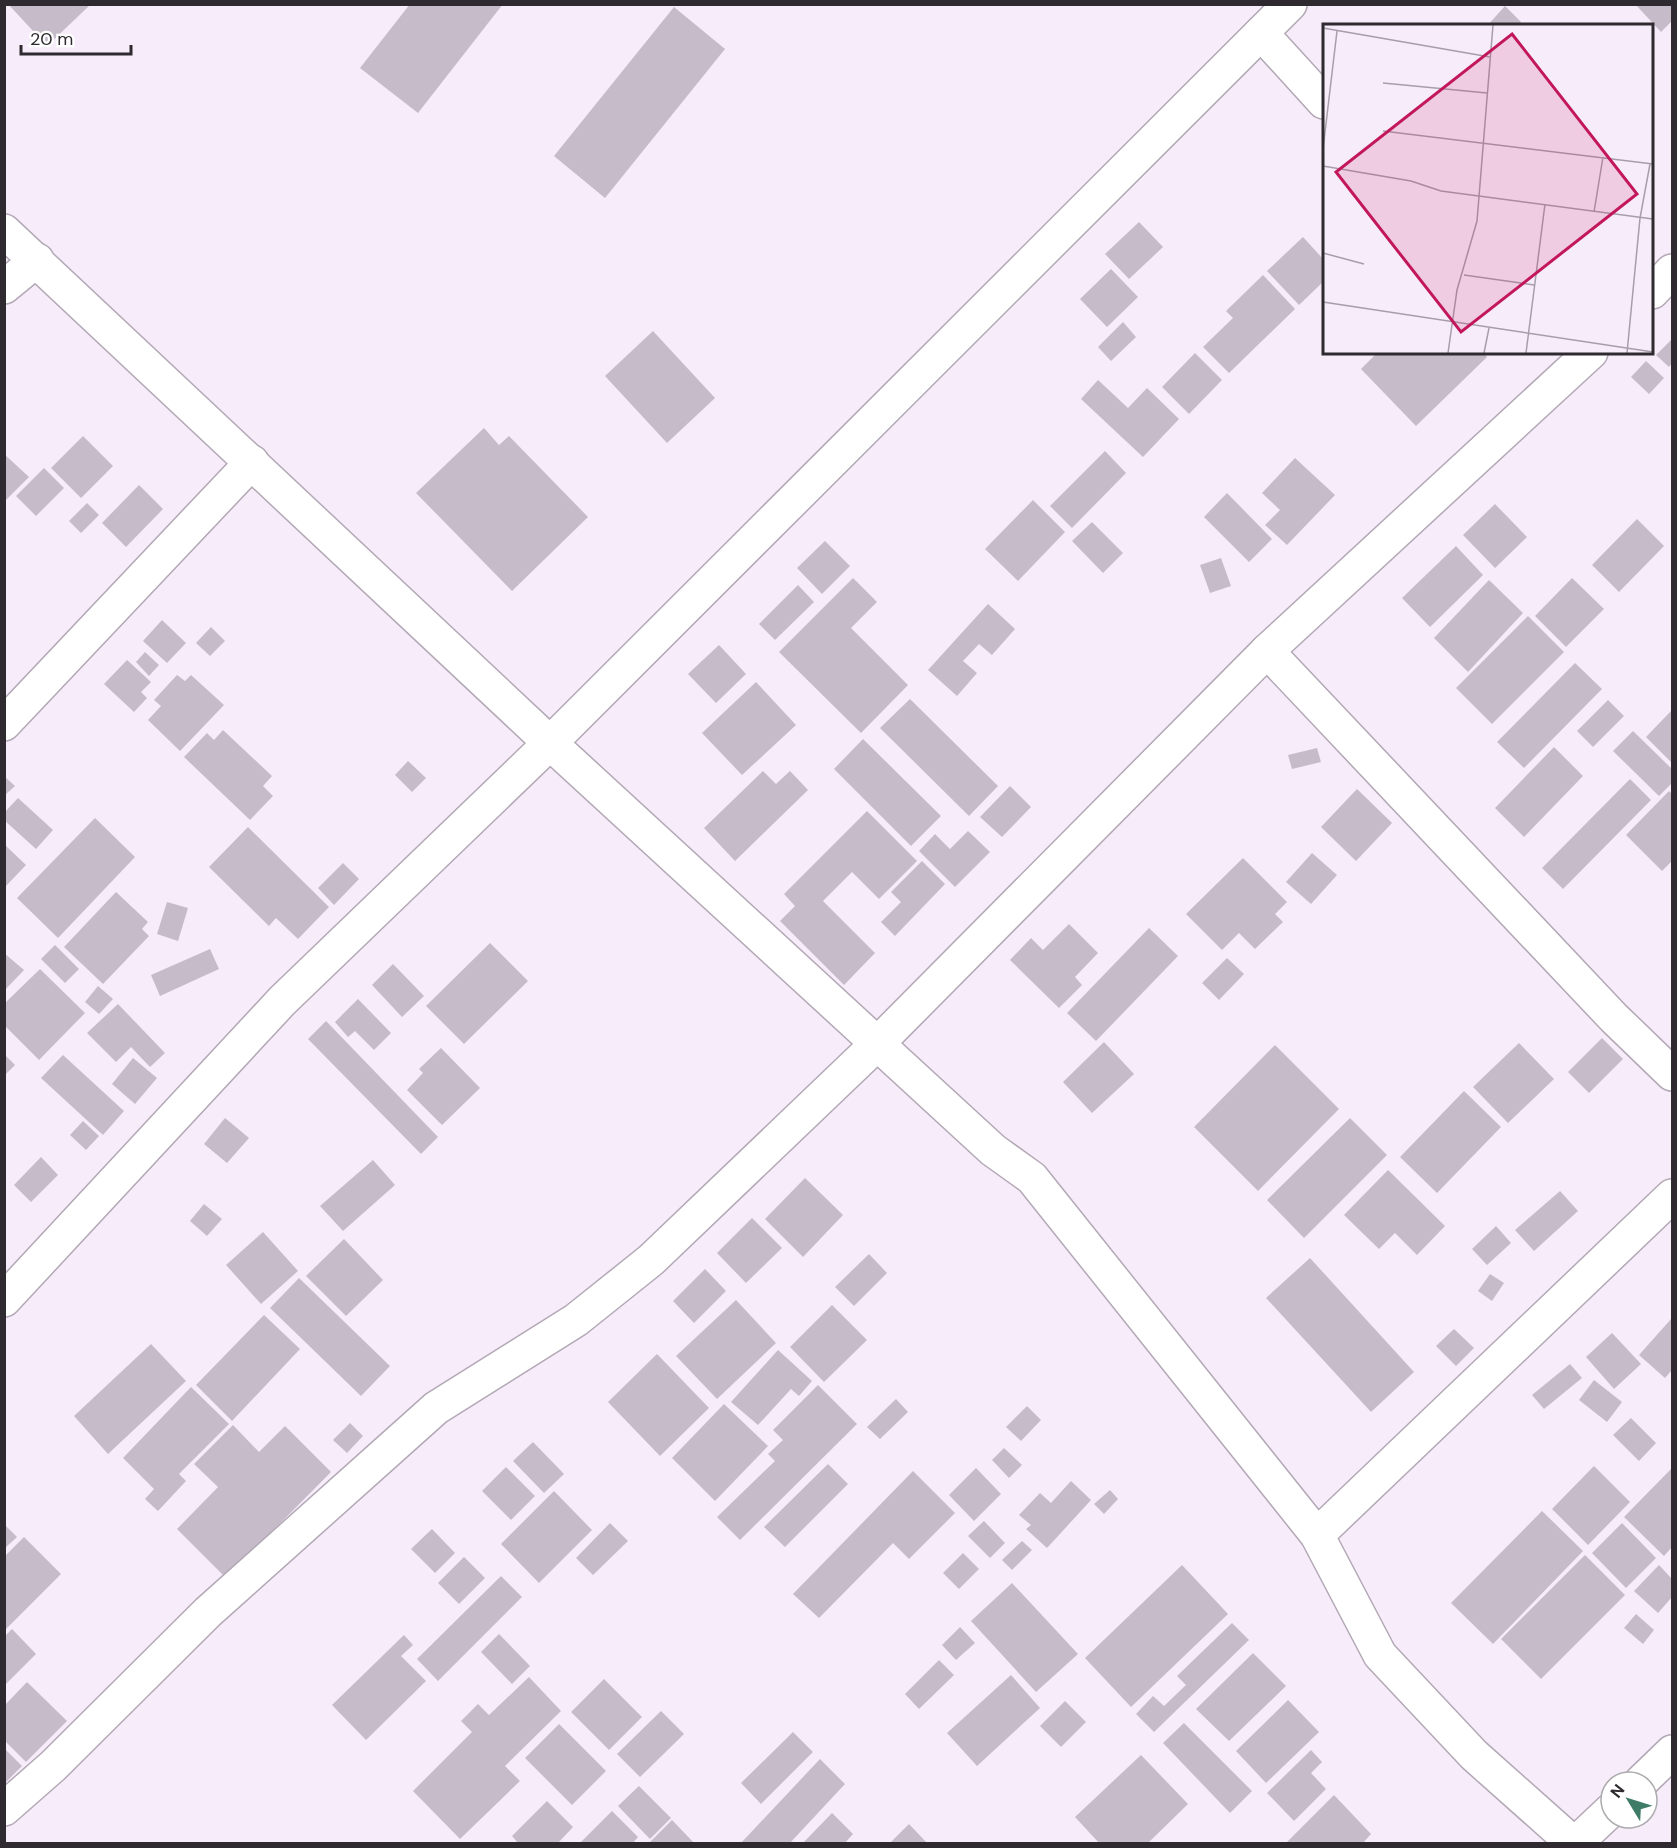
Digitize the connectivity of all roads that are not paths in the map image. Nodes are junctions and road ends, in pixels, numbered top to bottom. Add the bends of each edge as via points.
1 (1290, 4) edge
2 (1261, 33) junction
3 (1323, 101) edge
4 (4, 231) edge
5 (37, 260) junction
6 (1672, 271) edge
7 (4, 287) edge
8 (1653, 291) edge
9 (1574, 358) edge
10 (252, 462) junction
11 (1267, 651) junction
12 (4, 724) edge
13 (550, 743) junction
14 (878, 1043) junction
15 (1672, 1074) edge
16 (1672, 1196) edge
17 (4, 1300) edge
18 (1317, 1535) junction
19 (1672, 1752) edge
20 (1653, 1770) edge
21 (4, 1809) edge
22 (1599, 1821) edge
23 (1575, 1844) edge

1 - 2 street
2 - 3 street
2 - 13 street
4 - 5 street
5 - 7 street
5 - 10 street
6 - 8 street
9 - 11 street
10 - 12 street
10 - 13 street
11 - 14 street
11 - 15 street via 1614,1018
13 - 14 street
13 - 17 street via 282,1001
14 - 18 street via 993,1150 1032,1178
14 - 21 street via 651,1260 576,1320 436,1408 208,1612 53,1766
16 - 18 street
18 - 23 street via 1380,1656 1474,1755
19 - 20 street
22 - 23 street

